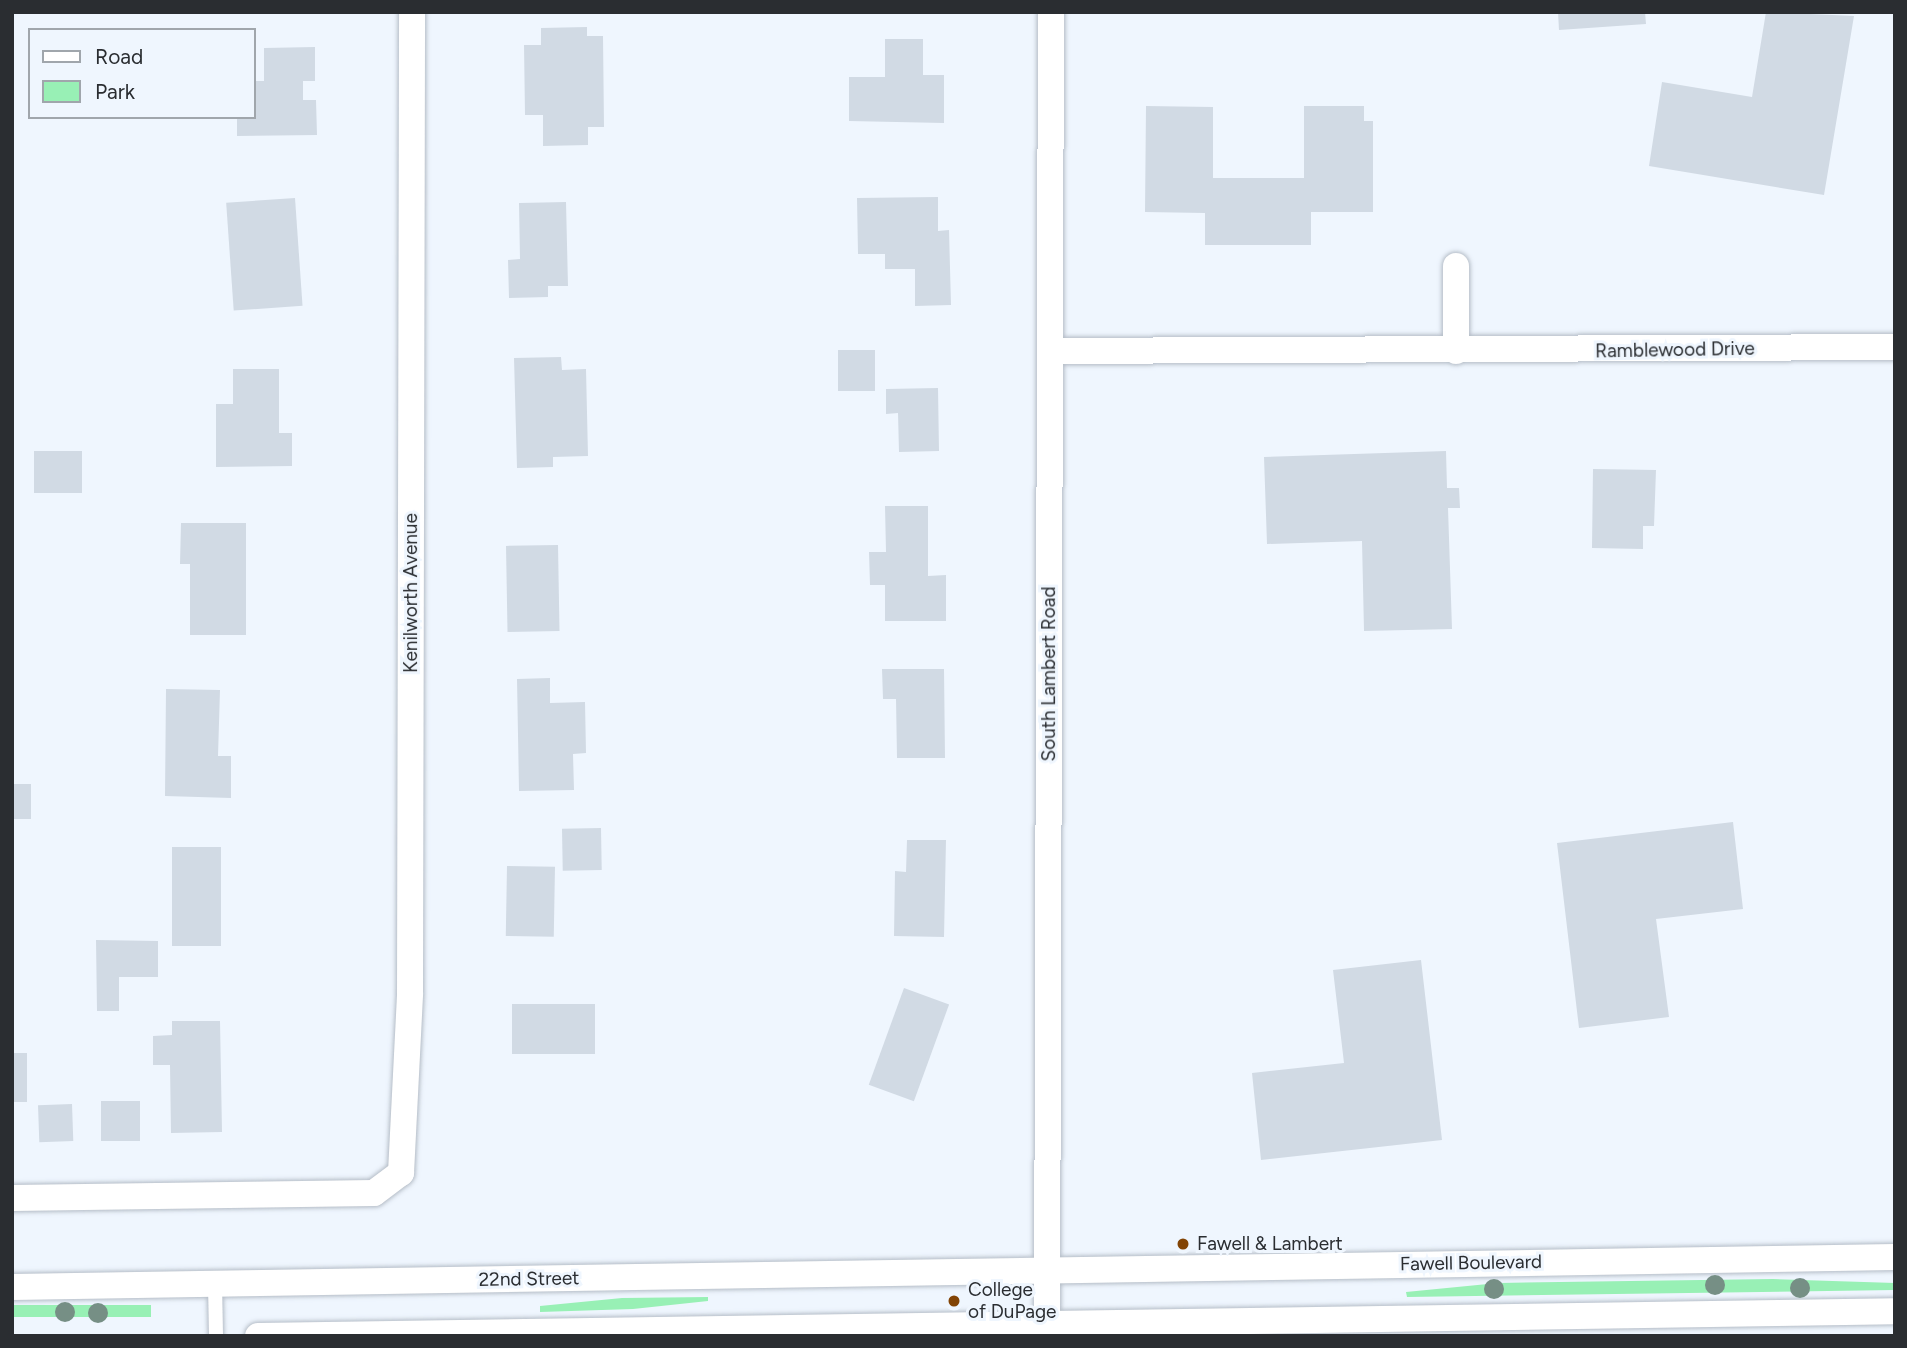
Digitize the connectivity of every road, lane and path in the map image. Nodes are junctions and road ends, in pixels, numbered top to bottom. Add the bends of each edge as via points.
1 (412, 12) edge
2 (1051, 12) edge
3 (1456, 266) dead end
4 (1895, 347) edge
5 (1050, 351) junction
6 (1456, 351) junction
7 (12, 1198) edge
8 (1895, 1257) edge
9 (1046, 1269) junction
10 (215, 1283) junction
11 (12, 1287) edge
12 (1895, 1311) edge
13 (1047, 1330) edge
14 (216, 1336) edge
15 (258, 1336) edge

1 - 7 street, Kenilworth Avenue via 410,993 401,1173 374,1193
2 - 5 street, South Lambert Road
3 - 6 street
4 - 6 street, Ramblewood Drive
5 - 6 street, Ramblewood Drive
5 - 9 street, South Lambert Road
8 - 9 street, Fawell Boulevard
9 - 10 street, 22nd Street
9 - 13 street, South Lambert Road
10 - 11 street, 22nd Street
10 - 14 lane
12 - 13 street
13 - 15 street

